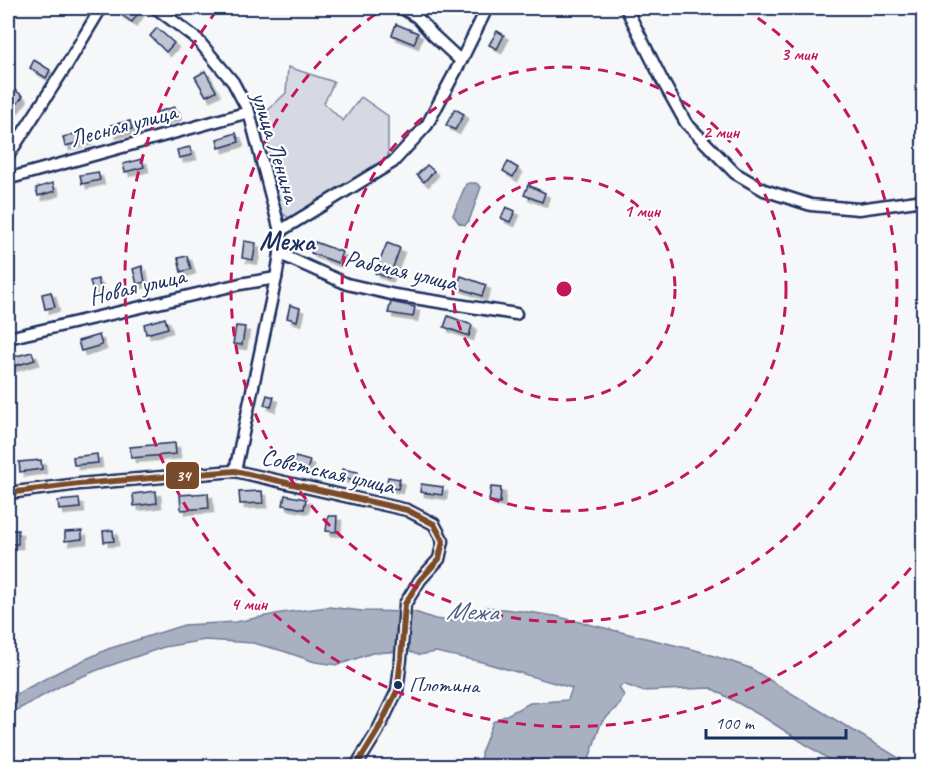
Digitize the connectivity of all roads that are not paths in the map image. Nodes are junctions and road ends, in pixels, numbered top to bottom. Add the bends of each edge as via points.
1 (101, 8) edge
2 (156, 8) edge
3 (402, 8) edge
4 (487, 8) edge
5 (626, 8) edge
6 (461, 61) junction
7 (249, 112) junction
8 (8, 156) edge
9 (8, 176) edge
10 (924, 200) edge
11 (280, 231) junction
12 (280, 254) junction
13 (276, 278) junction
14 (516, 314) dead end
15 (8, 338) edge
16 (235, 471) junction
17 (8, 493) edge
18 (356, 766) edge

1 - 8 street
2 - 7 street, улица Ленина via 197,39 233,82
3 - 6 street via 417,17
4 - 6 street
5 - 10 street via 686,123 735,173 764,190 811,205 860,209
6 - 11 street via 427,125 393,162
7 - 9 street, Лесная улица
7 - 11 street, улица Ленина
11 - 12 street, улица Ленина
12 - 13 street, улица Ленина
12 - 14 street, Рабочая улица via 347,284
13 - 15 street, Новая улица
13 - 16 street, улица Ленина
16 - 17 street, Советская улица
16 - 18 street, Советская улица via 407,510 434,524 443,541 439,559 405,604 397,691

